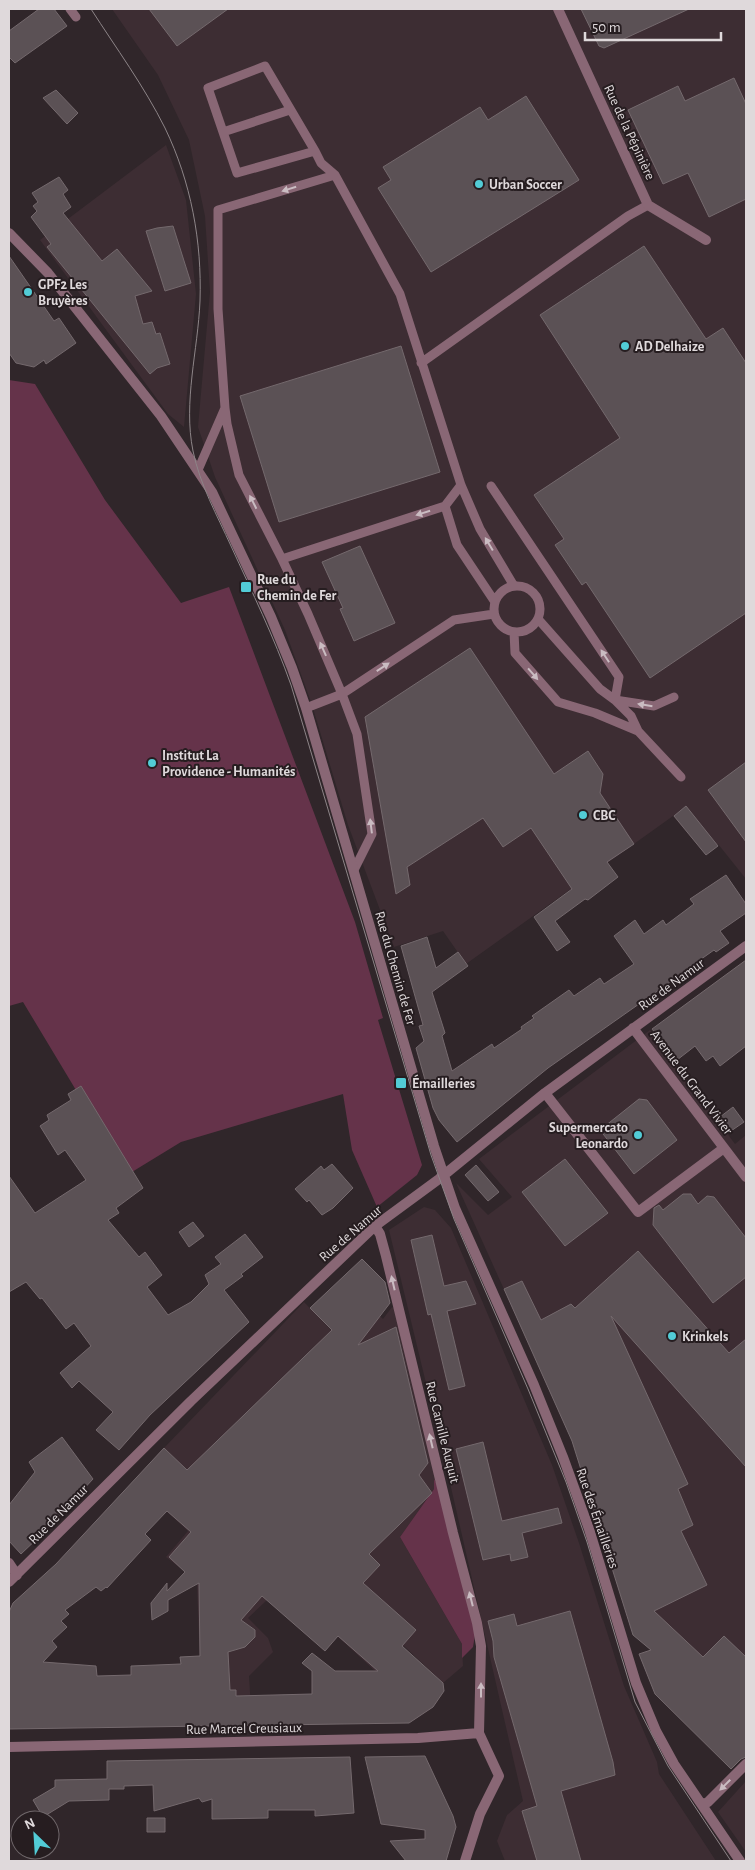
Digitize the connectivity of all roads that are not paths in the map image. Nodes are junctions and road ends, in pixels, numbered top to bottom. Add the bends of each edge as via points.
1 (70, 9) edge
2 (558, 9) edge
3 (76, 17) dead end
4 (290, 110) junction
5 (223, 132) junction
6 (315, 151) junction
7 (336, 175) junction
8 (648, 205) junction
9 (9, 233) edge
10 (706, 240) dead end
11 (421, 363) junction
12 (225, 408) junction
13 (198, 470) junction
14 (461, 485) junction
15 (492, 486) dead end
16 (445, 506) junction
17 (282, 560) junction
18 (514, 586) junction
19 (495, 602) junction
20 (494, 614) junction
21 (538, 619) junction
22 (514, 632) junction
23 (342, 694) junction
24 (674, 697) dead end
25 (615, 700) junction
26 (306, 708) junction
27 (638, 731) junction
28 (680, 777) dead end
29 (354, 870) junction
30 (746, 946) edge
31 (633, 1028) junction
32 (545, 1093) junction
33 (724, 1148) junction
34 (444, 1174) junction
35 (746, 1177) edge
36 (375, 1226) junction
37 (9, 1563) edge
38 (13, 1578) edge
39 (479, 1733) junction
40 (9, 1747) edge
41 (746, 1764) edge
42 (702, 1805) junction
43 (465, 1861) edge
44 (740, 1861) edge

1 - 3 lane
2 - 8 street, Rue de la Pépinière
4 - 5 lane
4 - 5 lane via 265,66 208,88
4 - 6 lane
5 - 6 lane via 237,173
6 - 7 lane via 321,163
7 - 11 lane via 400,294
7 -> 12 lane via 218,210 218,309
8 - 10 street
8 - 11 lane
9 - 13 street, Rue du Chemin de Fer via 48,273 161,416
11 - 14 lane
12 - 13 lane
17 -> 12 lane via 239,475
13 - 26 street, Rue du Chemin de Fer via 212,492 272,617
14 - 16 lane
18 -> 14 lane via 480,529
25 -> 15 lane via 619,677
16 -> 17 lane
16 - 19 lane via 457,545
23 -> 17 lane
18 - 19 lane via 502,591
18 - 21 lane via 534,592 541,605
19 - 20 lane
20 - 22 lane via 499,624
23 -> 20 lane via 454,620
21 - 22 lane via 528,630
21 - 25 lane via 600,689
22 -> 27 lane via 515,653 558,702
23 - 26 lane
29 -> 23 lane via 372,834 357,734
24 -> 25 lane via 654,706
25 - 27 lane via 631,716
26 - 29 street, Rue du Chemin de Fer
27 - 28 lane
29 - 34 street, Rue du Chemin de Fer
30 - 31 street, Rue de Namur
31 - 32 street, Rue de Namur
31 - 33 street, Avenue du Grand Vivier
32 - 33 street via 638,1212
32 - 34 street, Rue de Namur
33 - 35 street, Avenue du Grand Vivier
34 - 36 street, Rue de Namur
34 - 42 street, Rue des Émailleries via 563,1457 652,1723 674,1764
36 - 38 street, Rue de Namur via 191,1401
39 -> 36 street, Rue Camille Auquit via 481,1646 386,1256
37 - 38 street
39 - 40 street, Rue Marcel Creusiaux via 418,1738
39 - 43 street via 499,1776 480,1814
41 -> 42 street
42 - 44 street, Rue des Émailleries

